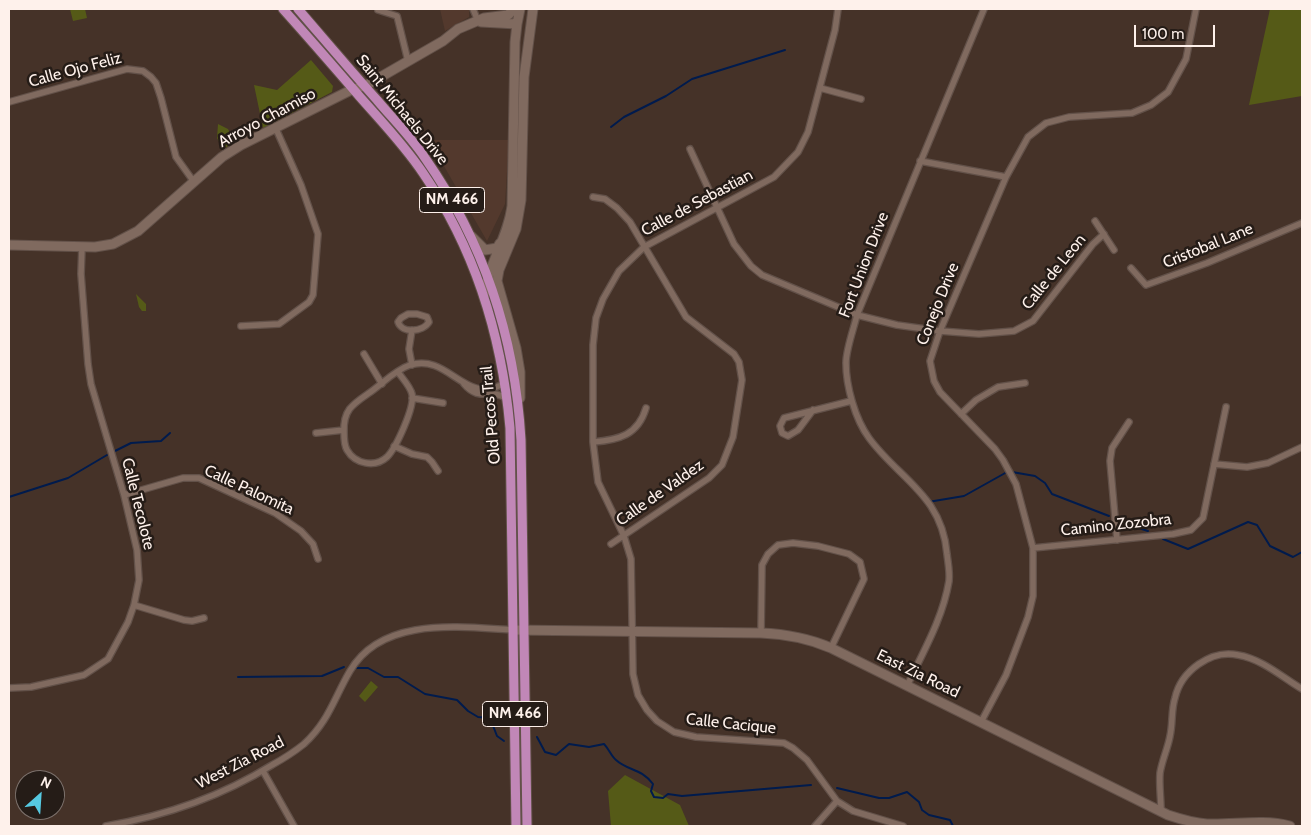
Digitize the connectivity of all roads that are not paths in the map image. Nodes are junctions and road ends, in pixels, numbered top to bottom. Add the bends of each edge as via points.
1 (284, 9) edge
2 (298, 9) edge
3 (473, 9) edge
4 (514, 9) edge
5 (520, 9) edge
6 (526, 9) edge
7 (533, 9) edge
8 (838, 9) edge
9 (984, 9) edge
10 (1196, 9) edge
11 (378, 10) dead end
12 (478, 21) junction
13 (517, 24) junction
14 (408, 61) junction
15 (364, 86) junction
16 (820, 88) junction
17 (353, 89) junction
18 (861, 99) dead end
19 (9, 102) edge
20 (276, 128) junction
21 (690, 149) dead end
22 (920, 161) junction
23 (1006, 176) junction
24 (194, 182) junction
25 (593, 196) dead end
26 (718, 208) junction
27 (1095, 221) dead end
28 (1302, 223) edge
29 (506, 232) junction
30 (1104, 234) junction
31 (471, 236) junction
32 (9, 245) edge
33 (82, 247) junction
34 (644, 247) junction
35 (1114, 250) dead end
36 (1131, 268) dead end
37 (488, 275) junction
38 (484, 296) junction
39 (857, 314) junction
40 (241, 326) dead end
41 (412, 330) junction
42 (940, 332) junction
43 (364, 354) dead end
44 (412, 365) junction
45 (398, 372) junction
46 (461, 381) junction
47 (506, 383) junction
48 (1025, 383) dead end
49 (382, 384) junction
50 (412, 398) junction
51 (507, 400) junction
52 (851, 401) junction
53 (443, 403) dead end
54 (1226, 407) dead end
55 (646, 408) dead end
56 (520, 410) junction
57 (813, 410) junction
58 (961, 414) junction
59 (1130, 422) dead end
60 (344, 430) junction
61 (316, 433) dead end
62 (521, 440) junction
63 (593, 442) junction
64 (394, 446) junction
65 (1302, 447) edge
66 (1214, 464) junction
67 (438, 471) dead end
68 (124, 495) junction
69 (624, 536) junction
70 (1117, 540) junction
71 (611, 544) dead end
72 (1033, 548) junction
73 (318, 558) dead end
74 (134, 605) junction
75 (204, 618) dead end
76 (524, 629) junction
77 (513, 630) junction
78 (632, 630) junction
79 (760, 633) junction
80 (831, 648) junction
81 (907, 686) junction
82 (9, 688) edge
83 (1302, 689) edge
84 (981, 722) junction
85 (263, 771) junction
86 (837, 801) junction
87 (1161, 811) junction
88 (106, 826) edge
89 (294, 826) edge
90 (516, 826) edge
91 (527, 826) edge
92 (815, 826) edge
93 (902, 826) edge
94 (1290, 826) edge

1 - 17 main road, Saint Michaels Drive / NM 466
2 - 15 main road, Saint Michaels Drive / NM 466
3 - 12 street
4 - 12 street, Arroyo Chamiso via 504,16
5 - 13 street, Old Pecos Trail
6 - 13 street via 523,21
7 - 56 street, Old Pecos Trail via 524,77 522,200 516,229 497,281 516,348
8 - 16 street, Calle de Sebastian
9 - 22 street, Fort Union Drive
10 - 23 street, Conejo Drive via 1186,59 1168,92 1152,105 1132,113 1069,117 1046,123 1028,137
11 - 14 street via 397,16
12 - 13 street
12 - 14 street, Arroyo Chamiso via 458,29 449,38
13 - 29 street, Old Pecos Trail via 513,193
14 - 15 street, Arroyo Chamiso
15 - 17 street, Arroyo Chamiso
15 - 31 main road, Saint Michaels Drive / NM 466 via 424,157 443,184
16 - 18 street
16 - 26 street, Calle de Sebastian via 808,132 798,152 774,177
17 - 20 street, Arroyo Chamiso
17 - 38 main road, Saint Michaels Drive / NM 466 via 399,142 435,192 466,249
19 - 24 street, Calle Ojo Feliz via 127,68 143,71 158,87 176,157
20 - 24 street, Arroyo Chamiso via 222,157
20 - 40 street via 318,234 313,295 309,302 279,324
21 - 26 street, Calle de Leon
22 - 23 street
22 - 39 street, Fort Union Drive
23 - 42 street, Conejo Drive
24 - 33 street, Arroyo Chamiso via 132,235 113,244
25 - 34 street, Calle de Valdez via 605,199 617,208 630,222
26 - 34 street, Calle de Sebastian
26 - 39 street, Calle de Leon via 734,244 762,275
27 - 30 street, Calle de Leon
28 - 36 street, Cristobal Lane via 1146,286
29 - 31 street via 492,250 482,248
29 - 37 street, Old Pecos Trail
30 - 35 street, Calle de Leon
30 - 42 street, Calle de Leon via 1033,321 1014,332
31 - 37 main road, Saint Michaels Drive / NM 466
32 - 33 street, Arroyo Chamiso
33 - 68 street, Calle Tecolote via 81,274 91,384
34 - 63 street, Calle de Sebastian via 619,271 596,318
34 - 69 street, Calle de Valdez via 686,317 740,362 742,380 733,437 722,465 709,478
37 - 38 street, Old Pecos Trail
37 - 56 main road, Saint Michaels Drive / NM 466 via 506,332
38 - 47 main road, Old Pecos Trail / NM 466
39 - 42 street, Calle de Leon
39 - 52 street, Fort Union Drive via 846,361
41 - 41 street via 425,327 428,317 408,314 399,319 401,327
41 - 44 street via 409,349
42 - 58 street, Conejo Drive via 930,361 934,381
43 - 49 street
44 - 45 street
44 - 46 street via 436,366
45 - 49 street
45 - 50 street via 410,389
46 - 47 street via 482,390
46 - 51 street via 473,392 499,394
47 - 51 main road, Old Pecos Trail / NM 466
47 - 62 main road via 513,390
48 - 58 street via 998,386
49 - 60 street via 348,411
50 - 53 street
50 - 64 street via 411,408
51 - 77 main road, Old Pecos Trail / NM 466
52 - 57 street
52 - 81 street, Fort Union Drive via 868,437 918,488 934,510 946,546 949,579 943,609
54 - 66 street, Camino Zozobra
55 - 63 street via 643,419 628,434
56 - 62 main road, Old Pecos Trail / NM 466
57 - 57 street via 795,433 782,434 780,426 784,418
58 - 72 street, Conejo Drive via 1003,460 1016,484
59 - 70 street via 1112,448 1110,461
60 - 61 street
60 - 64 street via 347,451 364,463 382,461
62 - 76 main road, Old Pecos Trail / NM 466
63 - 69 street, Calle de Sebastian via 598,482
64 - 67 street via 427,457
65 - 66 street via 1247,467
66 - 70 street, Camino Zozobra via 1203,518 1191,530
68 - 73 street, Calle Palomita via 183,478 199,478 275,513 295,526 312,544
68 - 74 street, Calle Tecolote via 137,550 138,580
69 - 71 street, Calle de Valdez
69 - 78 street, Calle de Sebastian via 631,559
70 - 72 street, Camino Zozobra
72 - 84 street, Conejo Drive via 1033,588 1028,617 1006,675
74 - 75 street via 184,620
74 - 82 street, Calle Tecolote via 108,659 84,676
76 - 77 street, East Zia Road
76 - 78 street, East Zia Road
76 - 91 main road, Old Pecos Trail / NM 466
77 - 85 street, West Zia Road via 434,627 382,641 357,661 332,709 312,736
77 - 90 main road, Old Pecos Trail / NM 466
78 - 79 street, East Zia Road
78 - 86 street, Calle Cacique via 633,674 638,695 657,721 674,732 696,737 784,743 807,760
79 - 80 street, East Zia Road via 792,635
79 - 80 street via 762,565 768,554 778,545 818,546 849,554 860,562 864,579
80 - 81 street, East Zia Road
81 - 84 street, East Zia Road
83 - 87 street via 1256,661 1236,654 1212,657 1197,665 1182,681 1174,698 1171,733 1161,770
84 - 87 street, East Zia Road
85 - 88 street, West Zia Road via 171,810
85 - 89 street
86 - 92 street
86 - 93 street, Calle Cacique via 854,811
87 - 94 street, East Zia Road via 1199,823 1255,822

